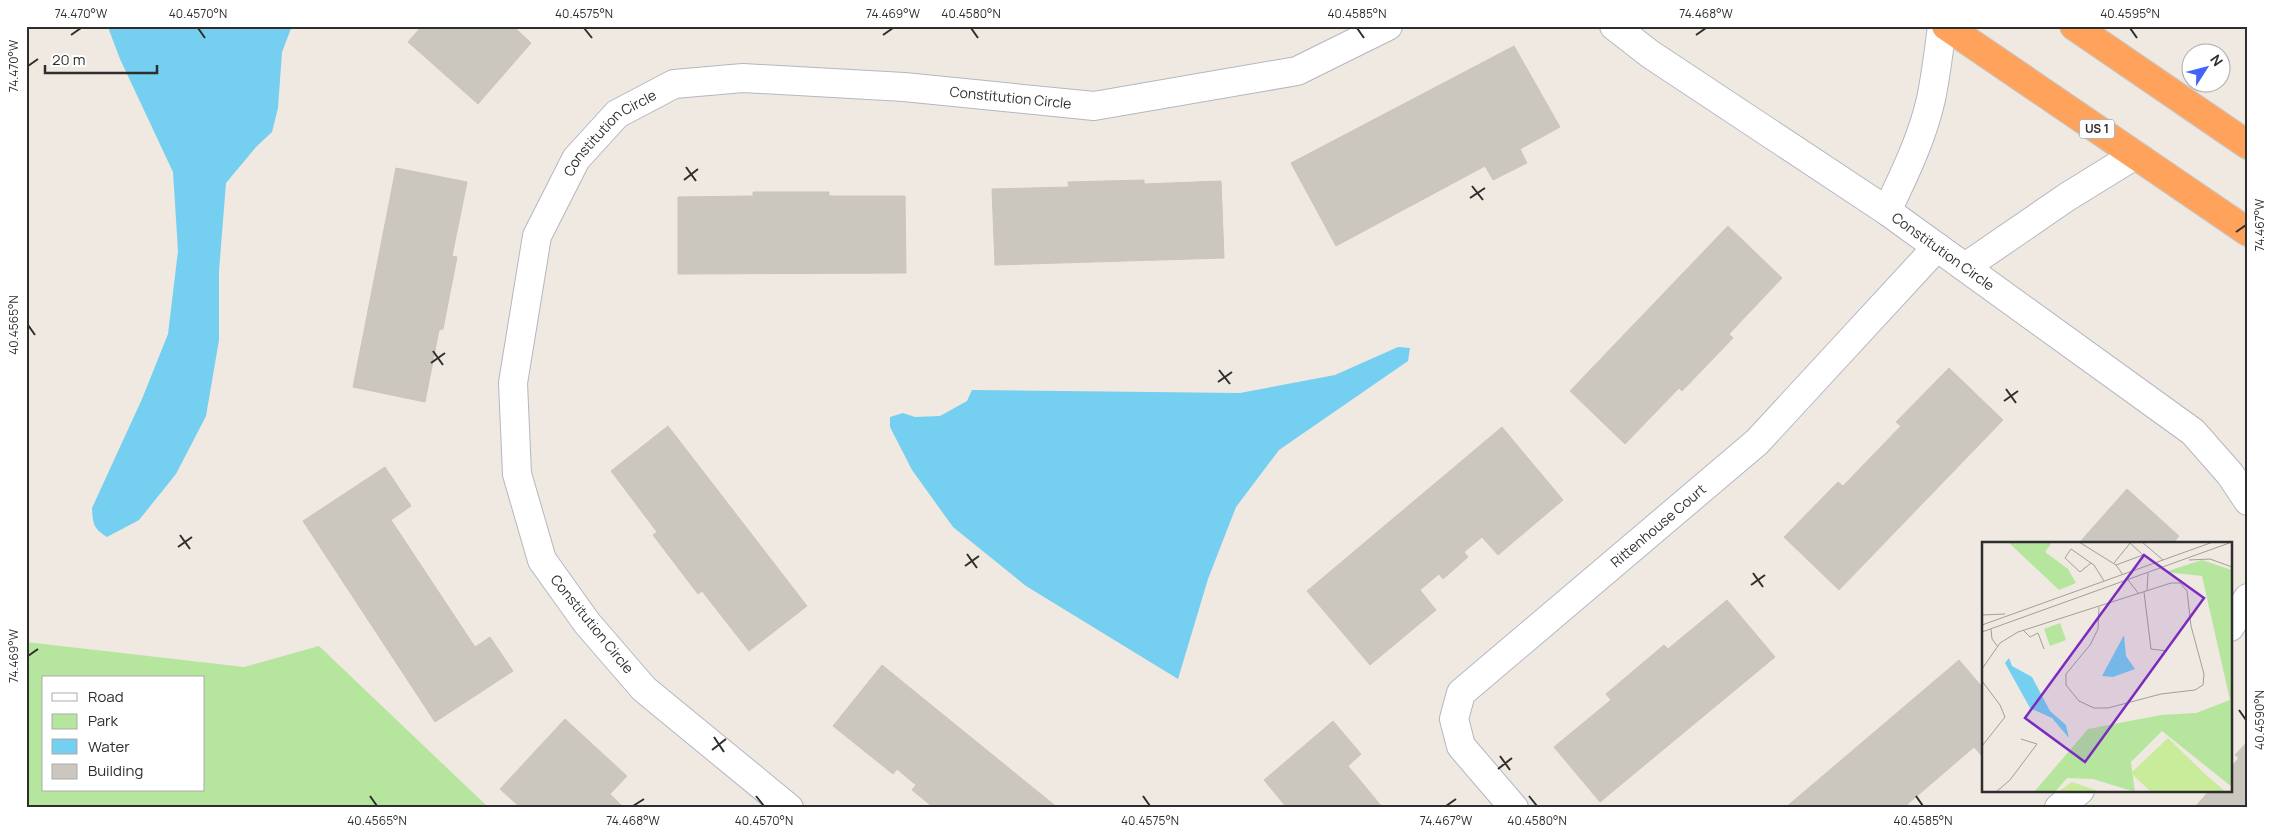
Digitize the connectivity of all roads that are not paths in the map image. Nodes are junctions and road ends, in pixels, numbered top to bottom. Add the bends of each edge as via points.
1 (1388, 26) edge
2 (1614, 26) edge
3 (1944, 26) edge
4 (2074, 26) edge
5 (2248, 145) edge
6 (2135, 155) junction
7 (1887, 211) junction
8 (2248, 232) edge
9 (1937, 247) junction
10 (1965, 267) junction
11 (2248, 501) edge
12 (2248, 598) edge
13 (2232, 624) edge
14 (2078, 792) edge
15 (789, 808) edge
16 (1514, 808) edge
17 (2059, 808) edge

1 - 15 street, Constitution Circle via 1297,71 1094,106 904,87 743,78 674,84 617,114 576,159 537,236 513,383 517,474 542,560 587,623 644,689
2 - 7 street, Constitution Circle via 1650,54
3 - 6 highway, US 1
3 - 7 street via 1922,130
4 - 5 highway
6 - 8 highway, US 1
6 - 10 street
7 - 9 street, Constitution Circle
9 - 10 street, Constitution Circle
9 - 16 street, Rittenhouse Court via 1757,442 1461,693 1454,719 1461,746
10 - 11 street, Constitution Circle via 2193,432 2230,474
12 - 13 street
14 - 17 street

